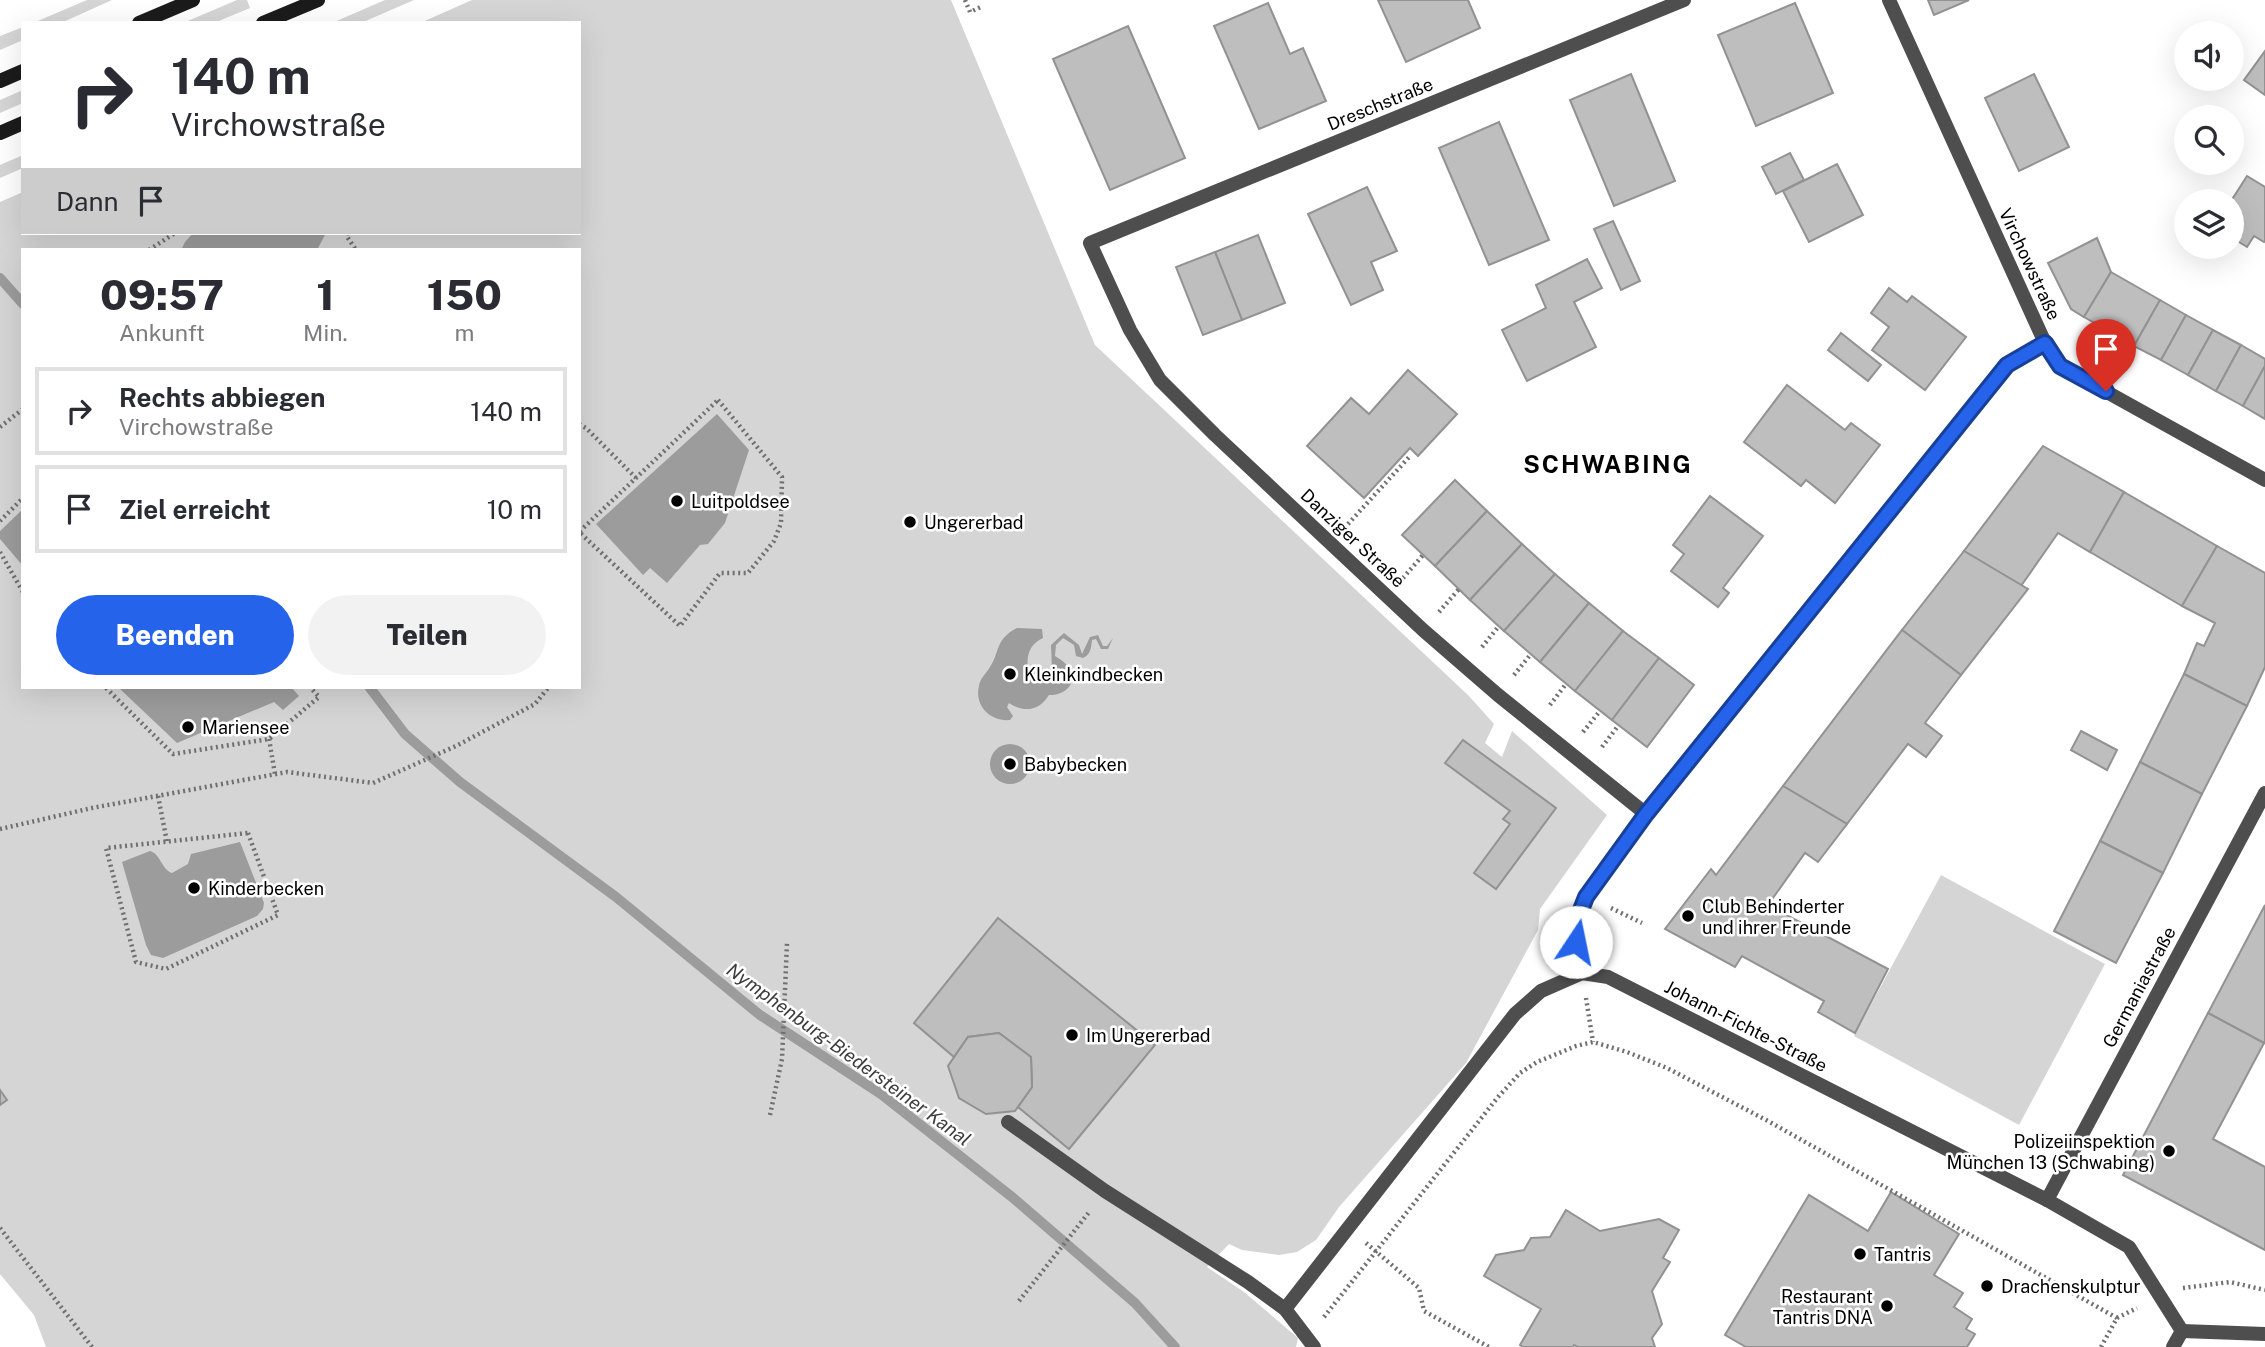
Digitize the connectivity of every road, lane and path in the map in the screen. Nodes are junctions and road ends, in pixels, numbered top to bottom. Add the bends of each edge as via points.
1 (193, 0) edge
2 (318, 0) edge
3 (965, 0) edge
4 (1684, 0) edge
5 (1889, 0) edge
6 (286, 6) edge
7 (983, 6) dead end
8 (143, 21) edge
9 (266, 21) edge
10 (21, 72) edge
11 (0, 81) edge
12 (21, 124) edge
13 (0, 133) edge
14 (172, 235) edge
15 (1090, 243) joint
16 (152, 248) edge
17 (2045, 343) junction
18 (21, 411) edge
19 (581, 425) edge
20 (0, 428) edge
21 (1411, 455) dead end
22 (636, 478) junction
23 (2265, 480) edge
24 (21, 500) edge
25 (0, 521) edge
26 (581, 530) edge
27 (581, 534) edge
28 (1331, 543) junction
29 (0, 552) edge
30 (21, 589) edge
31 (107, 689) edge
32 (312, 689) edge
33 (547, 689) edge
34 (269, 738) junction
35 (275, 774) junction
36 (2265, 793) edge
37 (158, 796) junction
38 (1646, 814) junction
39 (0, 829) edge
40 (167, 842) junction
41 (787, 943) dead end
42 (1582, 973) junction
43 (1594, 1042) junction
44 (770, 1115) dead end
45 (1009, 1122) dead end
46 (2047, 1200) junction
47 (1079, 1226) dead end
48 (1349, 1227) junction
49 (0, 1228) edge
50 (1375, 1251) junction
51 (1019, 1301) dead end
52 (1285, 1308) junction
53 (2182, 1331) junction
54 (2265, 1334) edge
55 (92, 1347) edge
56 (1314, 1347) edge
57 (1489, 1347) edge
58 (2101, 1347) edge
59 (2173, 1347) edge

1 - 8 main road
2 - 6 main road
3 - 7 path via 971,12
4 - 15 street, Dreschstraße
5 - 17 street, Virchowstraße
6 - 9 main road
10 - 11 main road
12 - 13 main road
14 - 16 path
15 - 28 street, Danziger Straße via 1130,330 1160,380
17 - 23 street, Virchowstraße via 2060,366
17 - 38 street via 2007,365
18 - 20 path
19 - 22 path
21 - 28 path
22 - 26 path
22 - 27 path via 718,400 782,477 781,523 774,541 748,573 720,573 680,626
24 - 25 path
28 - 38 street, Danziger Straße via 1489,687
29 - 30 path
31 - 34 path via 173,754
32 - 34 path via 319,696
33 - 35 path via 535,704 373,783
34 - 35 path
35 - 37 path
36 - 46 street, Germaniastraße
37 - 39 path
37 - 40 path
38 - 42 street via 1586,897 1577,920
40 - 40 path via 106,848 136,962 166,969 278,915 248,833
41 - 44 path via 782,1059
42 - 43 path
42 - 46 street, Johann-Fichte-Straße via 1608,977
42 - 48 street via 1541,991 1516,1014
43 - 50 path via 1576,1045 1520,1073
43 - 58 path via 1667,1068 2117,1318
45 - 52 street via 1105,1191
46 - 53 street, Johann-Fichte-Straße via 2129,1247
47 - 51 path
48 - 50 path
48 - 52 street
49 - 55 path
50 - 52 path via 1323,1318
50 - 57 path via 1419,1288 1424,1311
52 - 56 street
53 - 54 street
53 - 59 street

